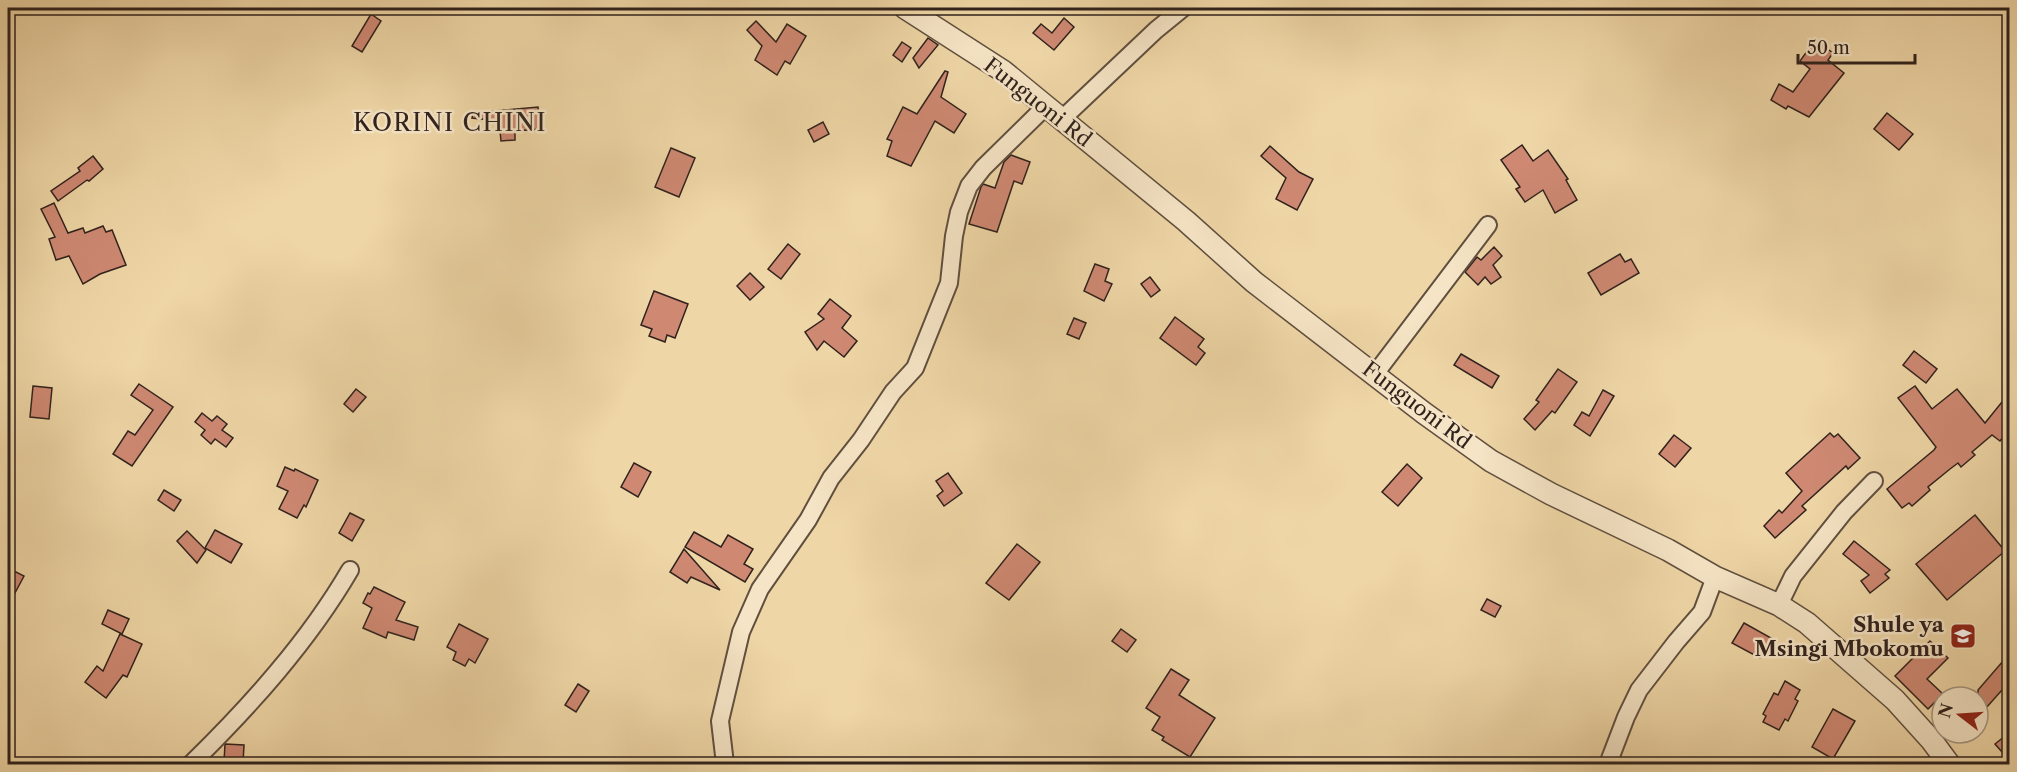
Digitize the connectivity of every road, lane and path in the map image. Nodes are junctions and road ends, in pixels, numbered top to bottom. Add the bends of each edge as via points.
1 (905, 8) edge
2 (1183, 8) edge
3 (1054, 112) junction
4 (1488, 225) dead end
5 (1375, 374) junction
6 (1874, 481) dead end
7 (350, 570) dead end
8 (1715, 577) junction
9 (1779, 605) junction
10 (191, 765) edge
11 (725, 765) edge
12 (1608, 765) edge
13 (1948, 765) edge

1 - 3 street, Funguoni Rd via 1003,71
2 - 3 street
3 - 5 street, Funguoni Rd via 1254,282
3 - 11 street via 983,168 969,186 954,236 949,283 915,368 831,478 808,520 760,589 741,632 720,722
4 - 5 street
5 - 8 street, Funguoni Rd via 1491,461
6 - 9 street via 1793,576
7 - 10 street via 331,603 285,662
8 - 9 street, Funguoni Rd
8 - 12 street via 1702,612 1640,690
9 - 13 street, Funguoni Rd via 1807,623 1895,700

